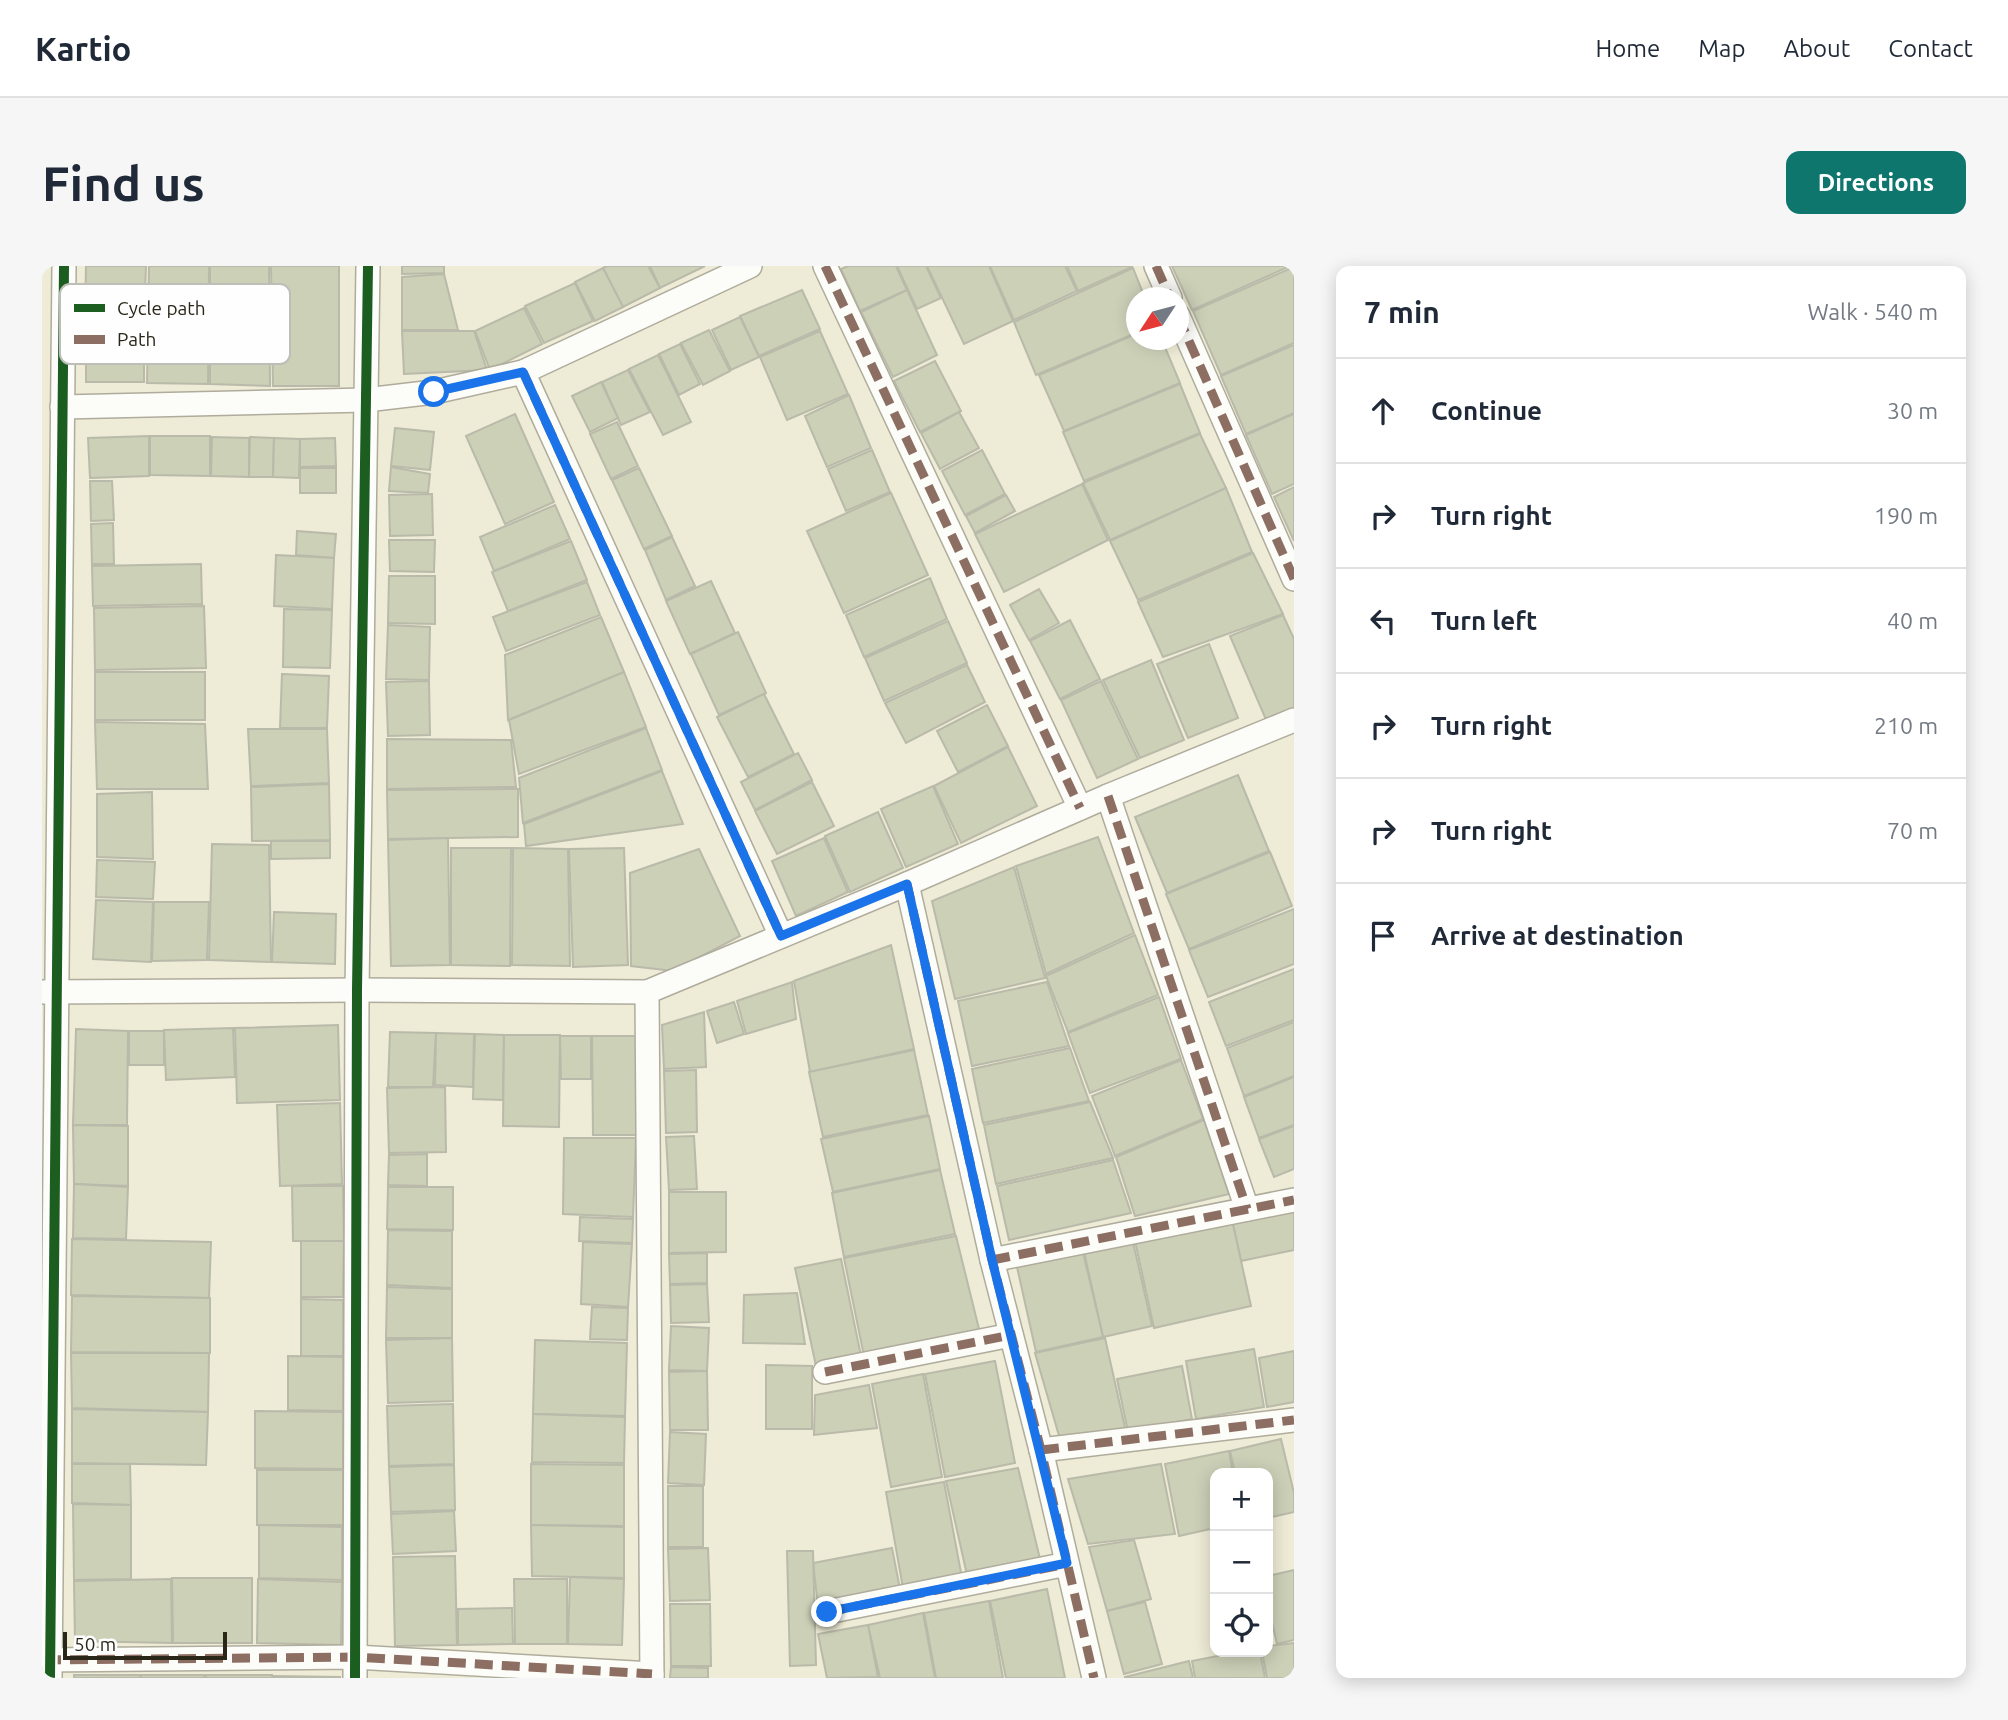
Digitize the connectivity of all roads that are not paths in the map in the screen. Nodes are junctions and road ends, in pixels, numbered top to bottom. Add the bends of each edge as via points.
1 (64, 266) edge
2 (368, 266) edge
3 (750, 266) edge
4 (825, 266) edge
5 (1156, 266) edge
6 (64, 284) edge
7 (1165, 287) edge
8 (1189, 341) edge
9 (63, 364) edge
10 (523, 372) junction
11 (366, 400) junction
12 (62, 407) junction
13 (1294, 579) edge
14 (1294, 720) edge
15 (1108, 796) junction
16 (1080, 808) junction
17 (907, 884) junction
18 (781, 936) junction
19 (357, 990) junction
20 (50, 992) edge
21 (647, 992) junction
22 (1294, 1200) edge
23 (1247, 1209) junction
24 (992, 1260) junction
25 (1012, 1335) junction
26 (825, 1372) dead end
27 (1294, 1421) edge
28 (1041, 1450) junction
29 (1067, 1563) junction
30 (827, 1612) dead end
31 (47, 1666) edge
32 (355, 1668) edge
33 (652, 1676) edge
34 (1094, 1678) edge

1 - 6 street
2 - 11 street
3 - 10 street
4 - 16 street
5 - 7 street
8 - 13 street
9 - 12 street
10 - 11 street via 434,392
10 - 18 street
11 - 12 street
11 - 19 street
12 - 20 street
14 - 15 street
15 - 16 street
15 - 23 street
16 - 17 street
17 - 18 street
17 - 24 street
18 - 21 street
19 - 20 street
19 - 21 street
19 - 32 street
20 - 31 street
21 - 33 street
22 - 23 street
23 - 24 street
24 - 25 street
25 - 26 street
25 - 28 street
27 - 28 street
28 - 29 street
29 - 30 street
29 - 34 street
31 - 32 street
32 - 33 street

